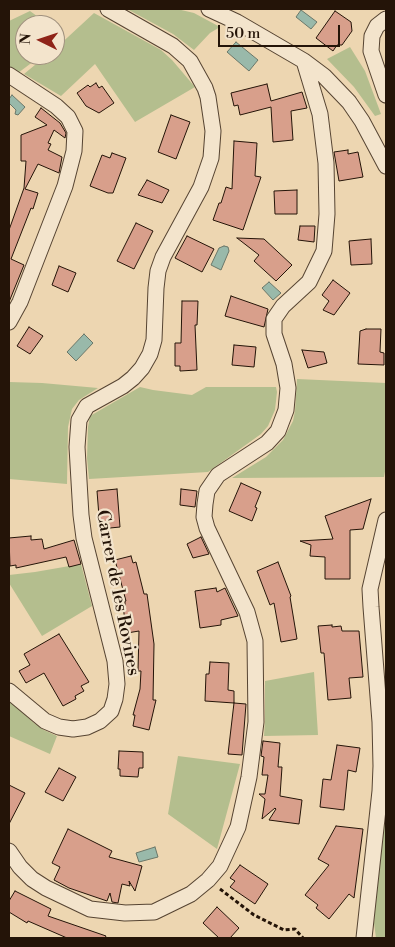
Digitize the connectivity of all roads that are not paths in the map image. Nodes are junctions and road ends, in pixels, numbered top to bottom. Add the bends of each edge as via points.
1 (108, 9) edge
2 (209, 9) edge
3 (386, 18) edge
4 (304, 62) junction
5 (9, 75) edge
6 (386, 95) edge
7 (386, 166) edge
8 (9, 322) edge
9 (386, 520) edge
10 (9, 691) edge
11 (9, 851) edge
12 (365, 932) edge
13 (351, 938) edge

1 - 10 street, Carrer de les Rovires via 173,46 190,61 208,97 213,131 211,158 201,187 158,270 154,340 150,354 133,378 87,406 79,420 77,447 81,515 114,661 117,684 113,706 100,721 87,727 59,727 45,721
2 - 4 street
3 - 6 street via 372,36 371,51
4 - 7 street via 324,76 349,102
4 - 11 street via 320,114 326,163 324,251 309,282 274,318 274,334 288,388 286,410 278,432 267,443 218,475 207,491 205,504 207,528 248,612 255,641 256,722 238,827 220,866 208,880 190,894 154,912 125,914 90,909 39,883 20,867
5 - 8 street via 56,106 68,117 75,131 65,186 20,302
9 - 12 street via 370,589 381,766
12 - 13 street

